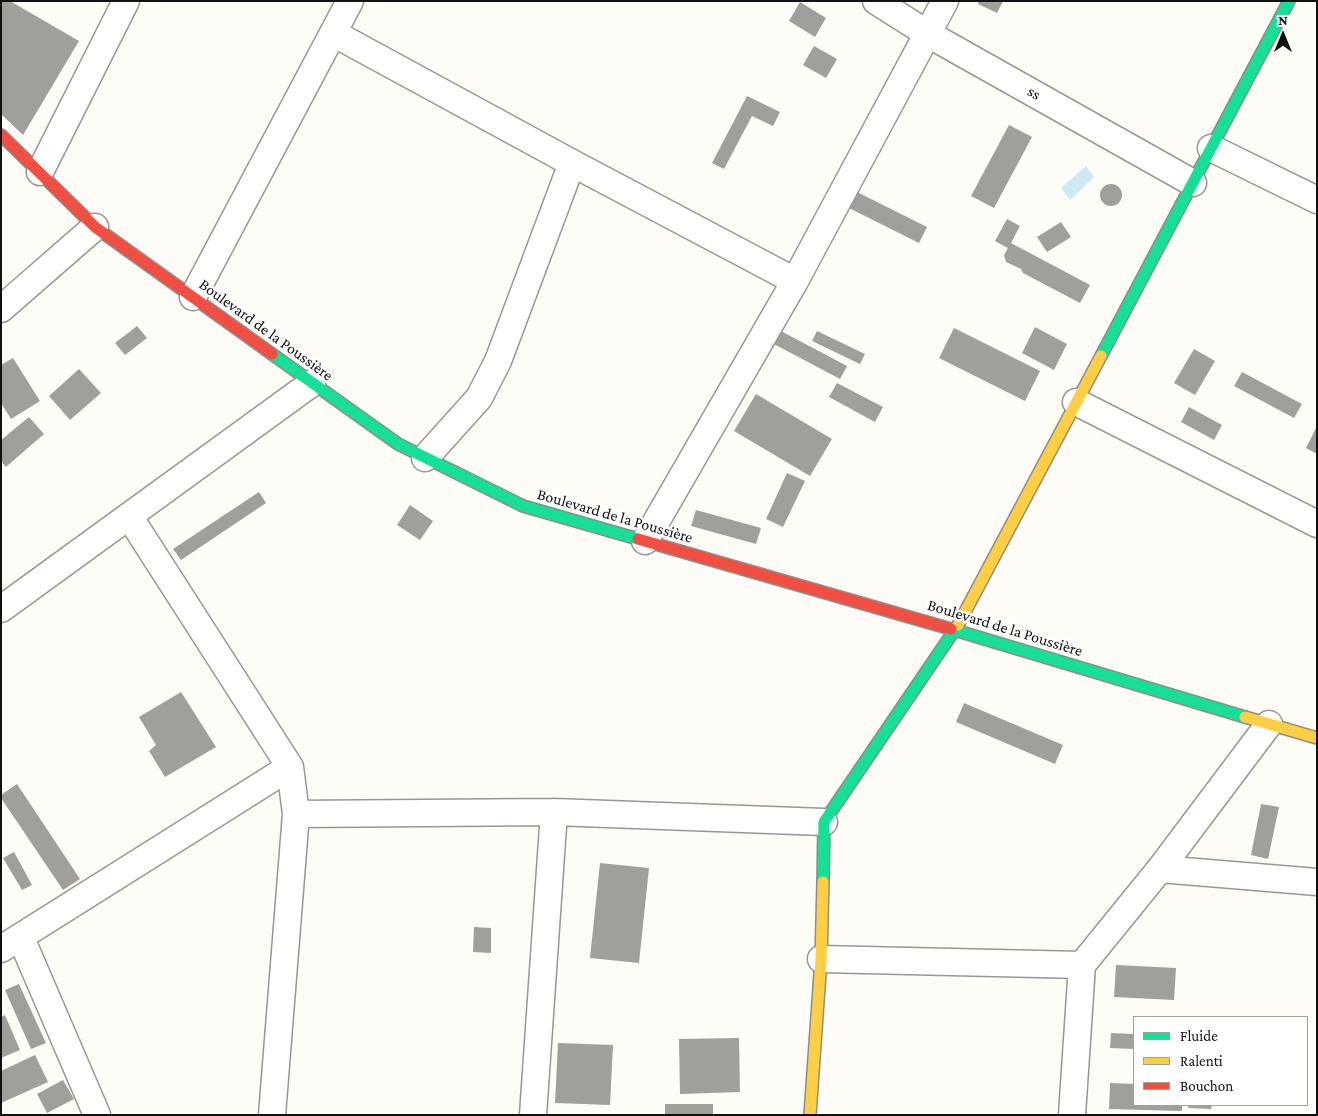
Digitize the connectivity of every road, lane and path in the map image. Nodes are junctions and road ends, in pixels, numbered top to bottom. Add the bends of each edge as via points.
1 (126, 1) edge
2 (350, 1) edge
3 (876, 1) edge
4 (945, 1) edge
5 (1289, 1) edge
6 (333, 33) junction
7 (928, 34) junction
8 (1, 135) edge
9 (1211, 148) junction
10 (572, 163) junction
11 (40, 172) junction
12 (1193, 182) junction
13 (1317, 200) edge
14 (96, 227) junction
15 (795, 281) junction
16 (193, 297) junction
17 (1, 309) edge
18 (312, 383) junction
19 (1076, 402) junction
20 (426, 458) junction
21 (129, 516) junction
22 (1317, 524) edge
23 (645, 542) junction
24 (1, 608) edge
25 (955, 630) junction
26 (1269, 724) junction
27 (1317, 738) edge
28 (290, 767) junction
29 (554, 812) junction
30 (296, 814) junction
31 (824, 822) junction
32 (1160, 868) junction
33 (1317, 882) edge
34 (11, 943) edge
35 (821, 959) junction
36 (1082, 965) junction
37 (97, 1115) edge
38 (272, 1115) edge
39 (533, 1115) edge
40 (810, 1115) edge
41 (1072, 1115) edge

1 - 11 street
2 - 6 street
3 - 7 street, ss
4 - 7 street
5 - 9 street
6 - 10 street
6 - 16 street
7 - 12 street, ss
7 - 15 street
8 - 11 street, Boulevard de la Poussière
9 - 12 street
9 - 13 street
10 - 15 street
10 - 20 street via 498,361 479,398
11 - 14 street, Boulevard de la Poussière
12 - 19 street
14 - 16 street, Boulevard de la Poussière
14 - 17 street
15 - 23 street
16 - 18 street, Boulevard de la Poussière
18 - 20 street, Boulevard de la Poussière via 398,444
18 - 21 street
19 - 22 street
19 - 25 street
20 - 23 street, Boulevard de la Poussière via 523,506
21 - 24 street
21 - 28 street
23 - 25 street, Boulevard de la Poussière
25 - 26 street, Boulevard de la Poussière
25 - 31 street
26 - 27 street, Boulevard de la Poussière
26 - 32 street
28 - 30 street
28 - 34 street
29 - 30 street
29 - 31 street
29 - 39 street
30 - 38 street
31 - 35 street
32 - 33 street
32 - 36 street
34 - 37 street
35 - 36 street
35 - 40 street
36 - 41 street

